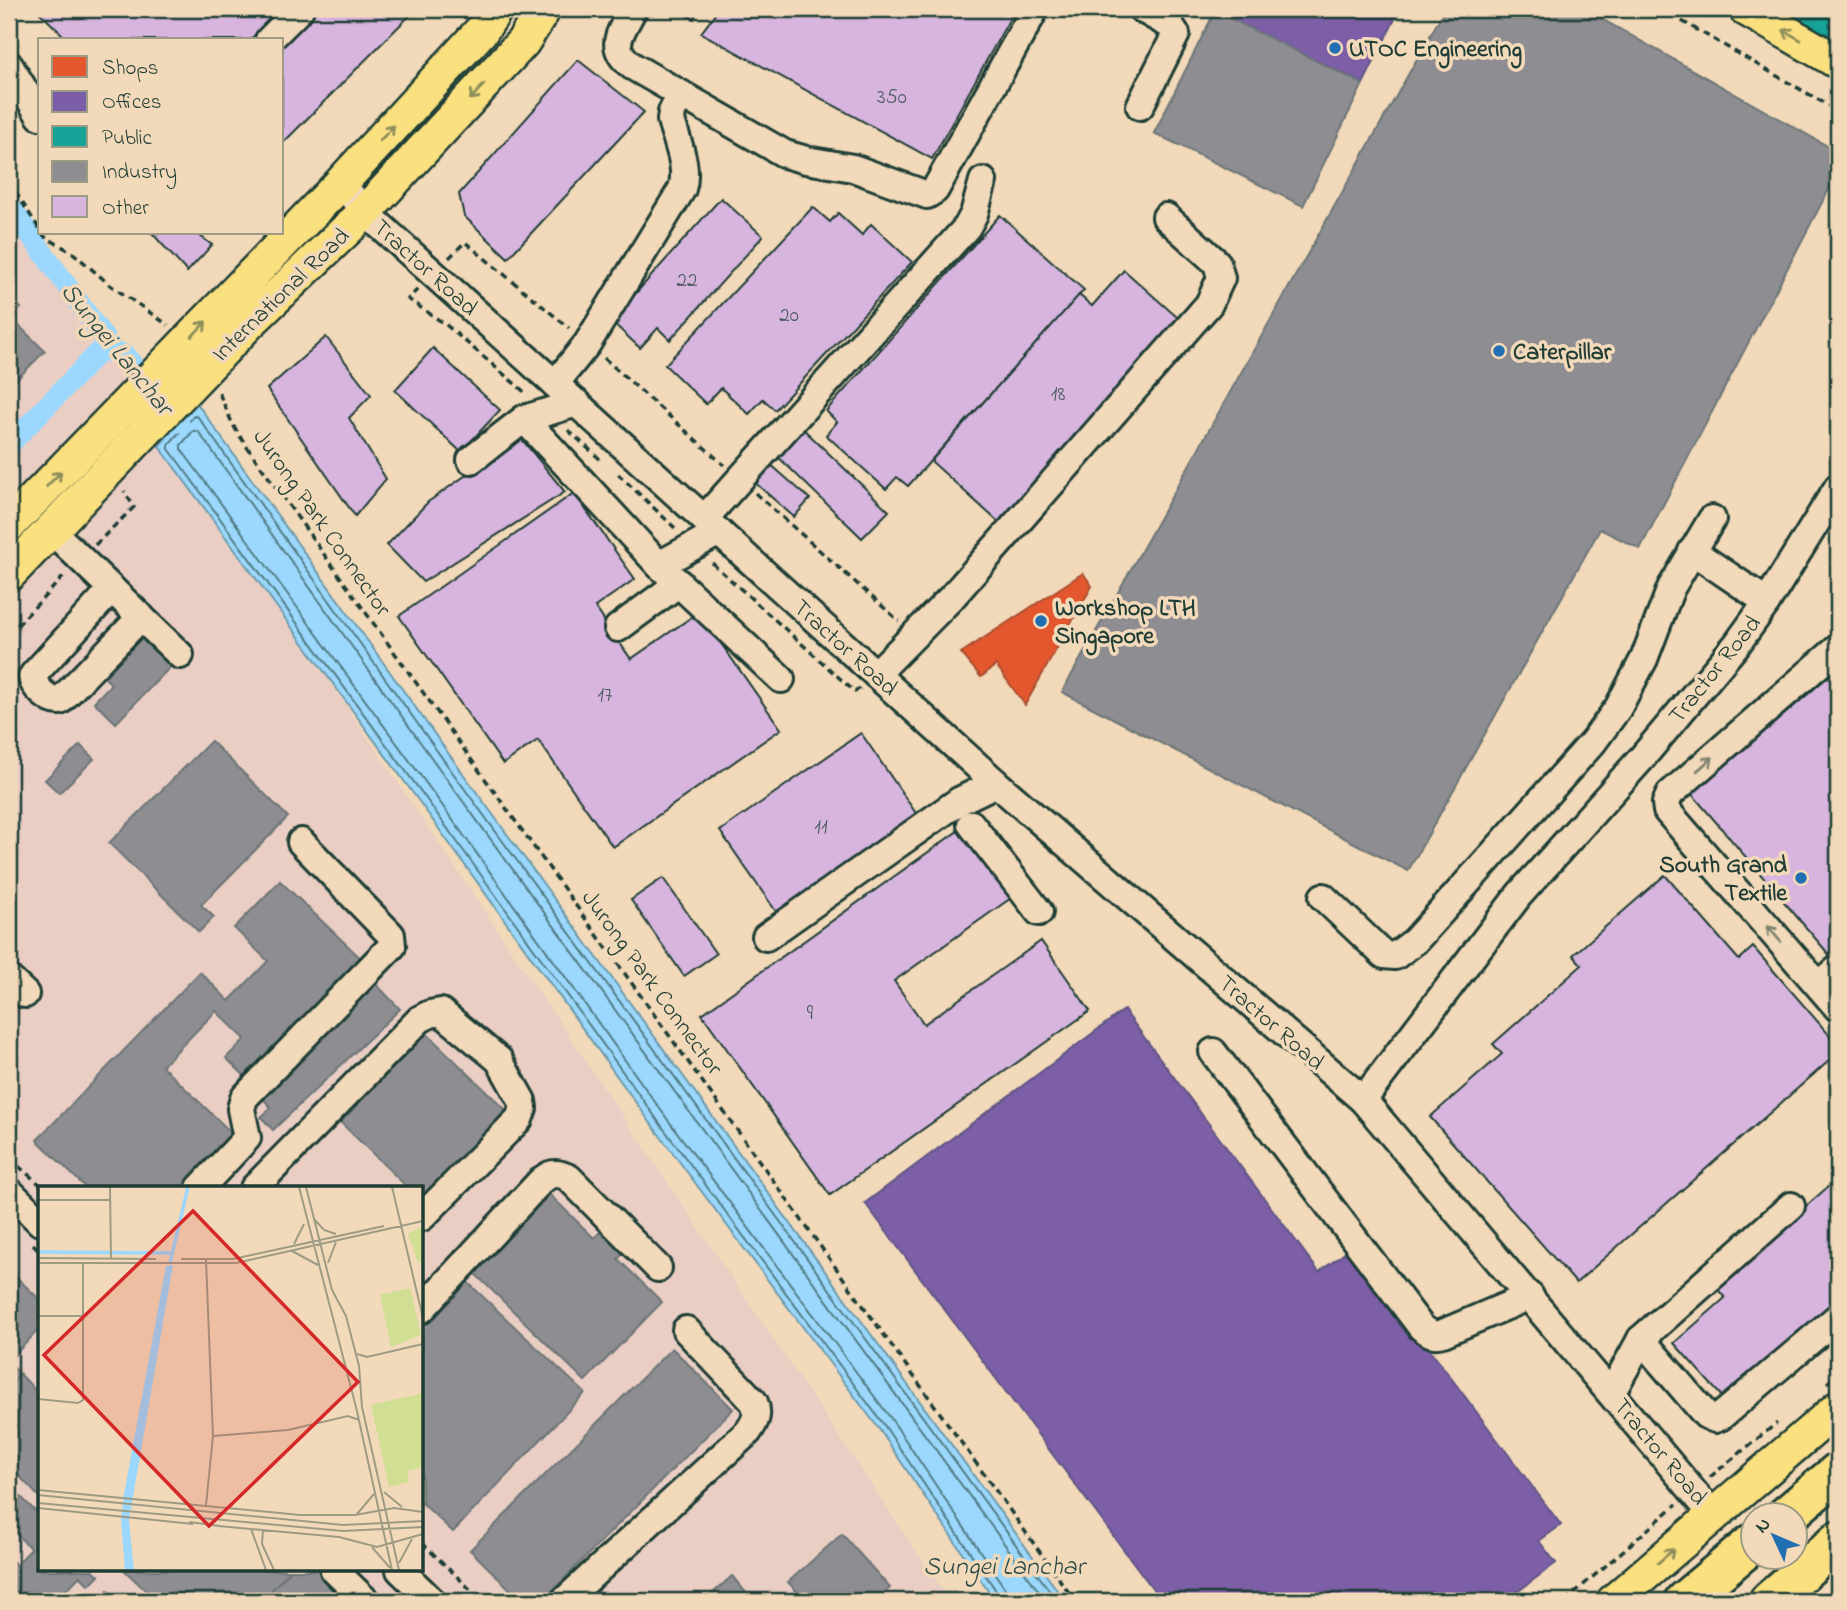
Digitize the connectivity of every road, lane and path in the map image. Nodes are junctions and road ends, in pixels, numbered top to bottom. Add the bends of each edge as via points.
1 (300, 9) edge
2 (496, 9) edge
3 (544, 9) edge
4 (633, 9) edge
5 (1035, 9) edge
6 (1142, 9) edge
7 (1661, 9) edge
8 (1746, 9) edge
9 (271, 38) edge
10 (1838, 62) edge
11 (9, 65) edge
12 (681, 94) junction
13 (1140, 106) dead end
14 (1838, 111) edge
15 (38, 113) edge
16 (983, 181) dead end
17 (9, 182) edge
18 (341, 183) junction
19 (365, 212) junction
20 (1166, 217) dead end
21 (38, 226) edge
22 (43, 234) edge
23 (444, 263) dead end
24 (587, 344) junction
25 (191, 364) junction
26 (555, 384) junction
27 (577, 404) junction
28 (524, 419) junction
29 (107, 447) junction
30 (471, 460) dead end
31 (740, 480) junction
32 (1838, 487) edge
33 (1712, 519) dead end
34 (9, 525) edge
35 (712, 526) junction
36 (51, 530) junction
37 (1692, 551) junction
38 (659, 565) junction
39 (9, 574) edge
40 (679, 583) junction
41 (112, 589) junction
42 (1767, 602) junction
43 (141, 617) junction
44 (618, 628) dead end
45 (914, 634) junction
46 (1838, 648) edge
47 (180, 655) dead end
48 (876, 674) junction
49 (781, 679) dead end
50 (996, 783) junction
51 (971, 824) dead end
52 (301, 842) dead end
53 (1323, 897) dead end
54 (1040, 912) dead end
55 (766, 937) dead end
56 (1828, 977) edge
57 (1838, 1008) edge
58 (1213, 1052) dead end
59 (1363, 1100) junction
60 (202, 1186) edge
61 (256, 1186) edge
62 (9, 1191) edge
63 (1791, 1206) dead end
64 (424, 1215) edge
65 (38, 1220) edge
66 (658, 1268) dead end
67 (1530, 1296) junction
68 (424, 1307) edge
69 (1838, 1317) edge
70 (686, 1330) dead end
71 (1641, 1339) junction
72 (1838, 1374) edge
73 (1612, 1392) junction
74 (1828, 1399) edge
75 (1786, 1415) dead end
76 (1838, 1472) edge
77 (1803, 1502) edge
78 (1703, 1503) junction
79 (1838, 1541) edge
80 (424, 1546) edge
81 (1738, 1556) edge
82 (336, 1572) edge
83 (402, 1572) edge
84 (366, 1601) edge
85 (432, 1601) edge
86 (478, 1601) edge
87 (564, 1601) edge
88 (1075, 1601) edge
89 (1565, 1601) edge
90 (1614, 1601) edge
91 (1684, 1601) edge
92 (1769, 1601) edge

1 - 9 street
18 -> 2 main road, International Road via 482,30
3 -> 19 main road, International Road via 523,42
4 - 12 street via 619,35 620,56
5 - 12 street via 935,190 927,195 853,168 785,154
6 - 13 street via 1170,25 1176,34
7 - 14 path
10 -> 8 main road
11 - 15 street
12 - 24 street via 671,120 686,178 682,189
16 - 31 street via 967,227
17 - 21 path
18 - 19 street, Tractor Road
25 -> 18 main road, International Road
19 - 25 main road, International Road
19 - 26 street, Tractor Road
20 - 45 street via 1217,263 1222,278 1209,304 952,597
22 - 25 path via 110,285
23 - 24 path via 465,242
24 - 26 street
24 - 31 path
25 - 29 main road, International Road
25 - 88 path, Jurong Park Connector
26 - 27 street, Tractor Road
27 - 28 street
27 - 35 street, Tractor Road
28 - 30 street
28 - 38 street
34 -> 29 main road, International Road
29 - 36 main road, International Road
31 - 35 street
31 - 45 path
32 - 42 street, Tractor Road
33 - 37 street
35 - 38 street
35 - 48 street, Tractor Road
36 - 39 main road, International Road
36 - 41 street
37 - 42 street
37 - 53 street via 1618,708 1415,942 1395,956 1384,955
38 - 40 street
40 - 44 street
40 - 49 street
41 - 43 street
41 - 43 street via 34,674 33,683 53,701 60,701
42 - 59 street, Tractor Road via 1641,759 1519,895
43 - 47 street
45 - 48 street
56 -> 46 street via 1667,811 1665,803
48 - 50 street, Tractor Road
50 - 55 street via 959,801
50 - 59 street, Tractor Road
51 - 54 street
52 - 60 street via 391,935 392,946 244,1098 241,1109 247,1138
56 - 57 street
58 - 67 street via 1421,1327 1436,1335
59 - 67 street, Tractor Road
61 - 64 street via 420,1019 441,1012 499,1060 523,1108 519,1119
62 - 65 street
63 - 71 street
66 - 68 street via 569,1178 547,1174
67 - 73 street, Tractor Road
69 - 71 street via 1715,1419 1706,1415
70 - 87 street via 754,1402 755,1421
71 - 73 street
72 - 74 path
73 - 78 street, Tractor Road
74 - 78 main road
75 - 78 path
76 - 77 highway
78 - 89 path
90 -> 78 main road
79 - 92 highway
80 - 86 path
81 - 91 highway
82 - 84 street
83 - 85 street

